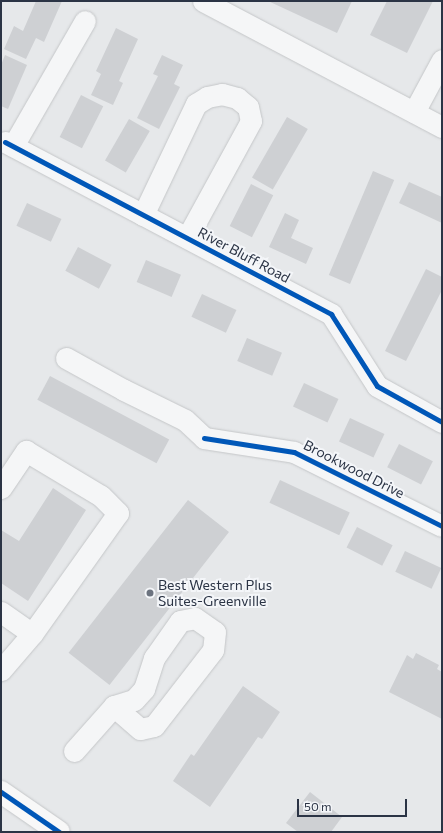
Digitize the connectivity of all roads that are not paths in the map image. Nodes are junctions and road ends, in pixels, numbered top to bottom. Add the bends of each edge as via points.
1 (203, 1) edge
2 (84, 21) dead end
3 (442, 60) edge
4 (414, 112) junction
5 (442, 127) edge
6 (143, 215) junction
7 (187, 238) junction
8 (66, 358) dead end
9 (442, 422) edge
10 (4, 477) edge
11 (442, 526) edge
12 (1, 612) edge
13 (32, 634) junction
14 (1, 670) edge
15 (114, 706) junction
16 (74, 751) dead end
17 (1, 792) edge
18 (59, 832) edge

1 - 4 street
2 - 6 street, River Bluff Road via 9,144
3 - 4 street
4 - 5 street
6 - 7 street, River Bluff Road
6 - 7 street via 196,104 222,94 237,98 248,107 251,121
7 - 9 street, River Bluff Road via 331,314 377,386
8 - 11 street, Brookwood Drive via 185,420 204,438 294,452
10 - 13 street via 26,451 101,496 118,513
12 - 13 street
13 - 14 street
15 - 15 street via 134,700 144,689 154,658 180,621 195,618 215,632 213,650 154,726 140,729
15 - 16 street
17 - 18 highway

